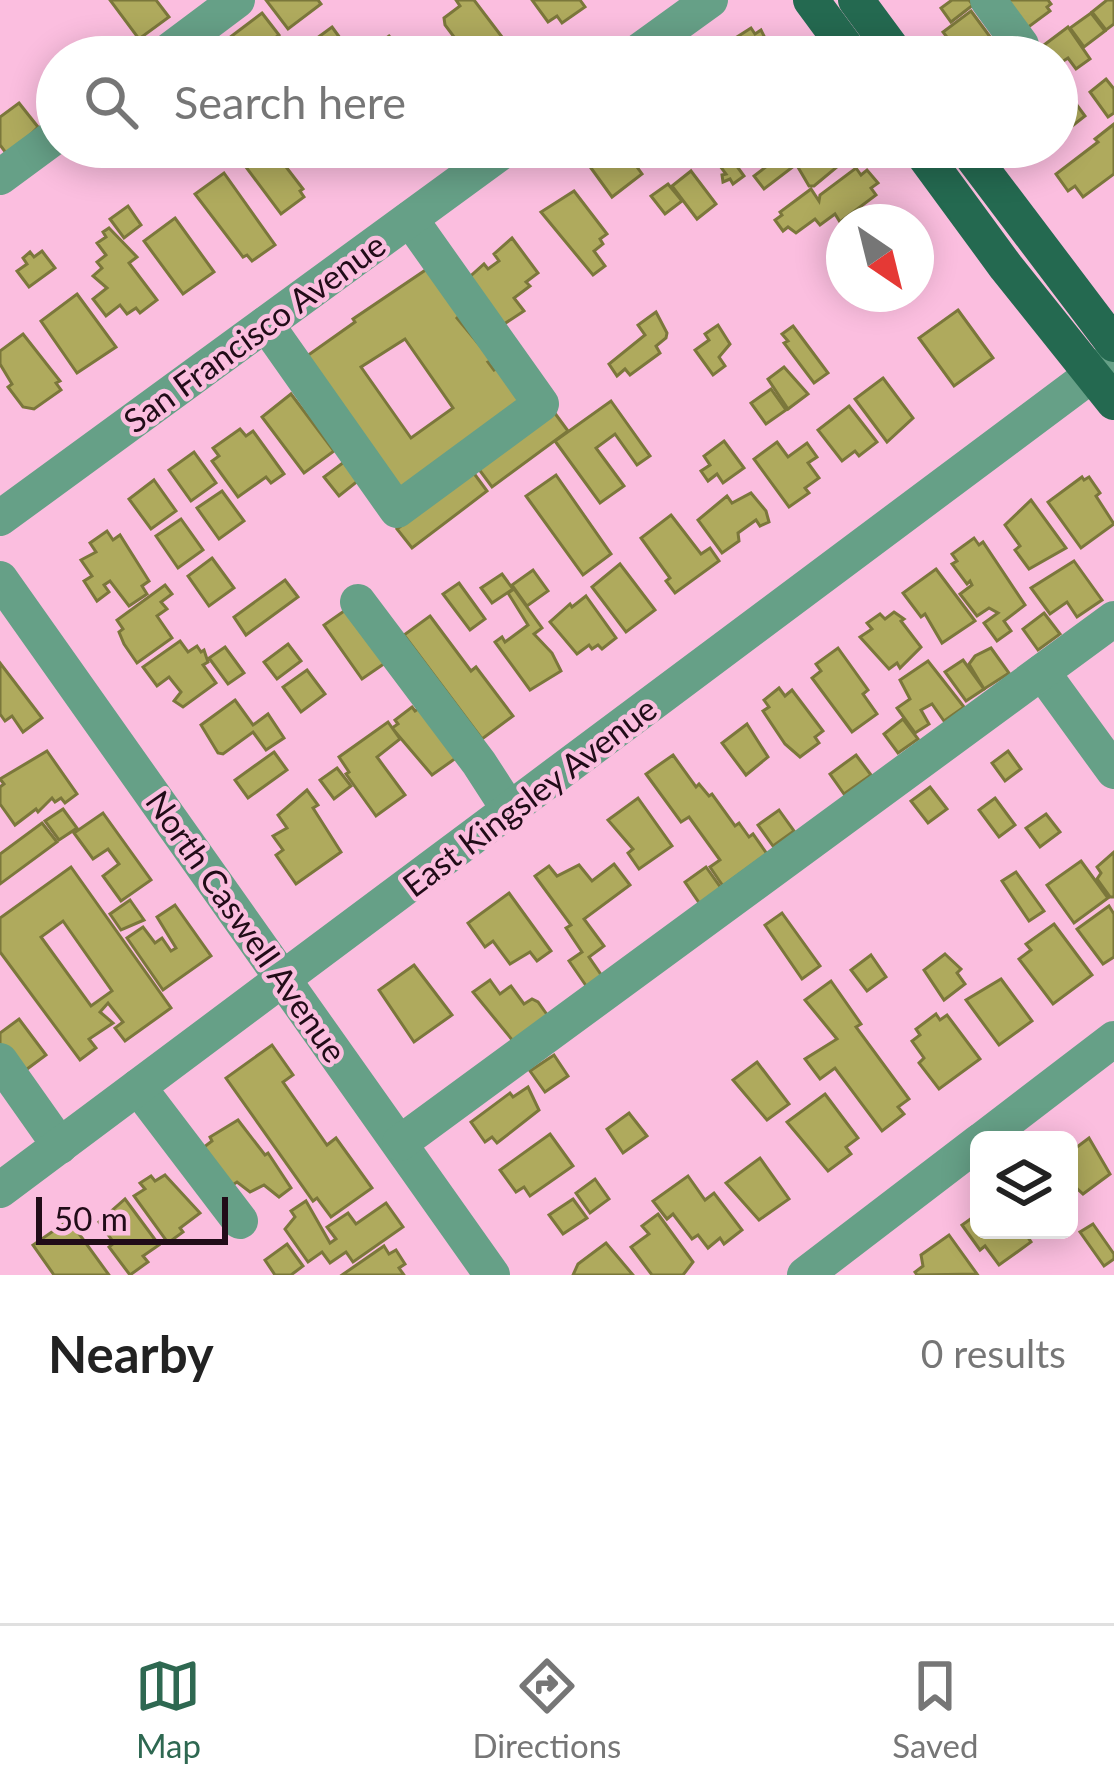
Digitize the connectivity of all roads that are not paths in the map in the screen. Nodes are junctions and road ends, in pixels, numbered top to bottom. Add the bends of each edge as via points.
1 (237, 0) edge
2 (710, 0) edge
3 (811, 0) edge
4 (856, 0) edge
5 (988, 0) edge
6 (188, 36) edge
7 (661, 36) edge
8 (838, 36) edge
9 (883, 36) edge
10 (1015, 36) edge
11 (36, 150) edge
12 (479, 168) edge
13 (933, 168) edge
14 (981, 168) edge
15 (0, 177) edge
16 (410, 219) junction
17 (266, 324) junction
18 (1114, 344) edge
19 (1107, 378) edge
20 (0, 518) edge
21 (0, 579) edge
22 (358, 602) dead end
23 (1114, 619) edge
24 (1042, 672) junction
25 (1114, 771) edge
26 (510, 811) junction
27 (285, 979) junction
28 (1114, 1039) edge
29 (0, 1061) edge
30 (138, 1088) junction
31 (993, 1131) edge
32 (400, 1143) junction
33 (60, 1146) junction
34 (970, 1149) edge
35 (0, 1190) edge
36 (240, 1221) dead end
37 (492, 1275) edge
38 (805, 1275) edge

1 - 6 street
2 - 7 street
3 - 8 main road
4 - 9 main road
5 - 10 street
11 - 15 street
12 - 16 street, San Francisco Avenue
13 - 19 main road via 1006,268
14 - 18 main road
16 - 17 street, San Francisco Avenue
16 - 17 street via 541,404 397,510
17 - 20 street, San Francisco Avenue
19 - 26 street, East Kingsley Avenue
21 - 27 street, North Caswell Avenue
22 - 26 street
23 - 24 street
24 - 25 street
24 - 32 street
26 - 27 street, East Kingsley Avenue
27 - 30 street, East Kingsley Avenue
27 - 32 street, North Caswell Avenue
28 - 31 street
29 - 33 street
30 - 33 street, East Kingsley Avenue
30 - 36 street
32 - 37 street, North Caswell Avenue
33 - 35 street, East Kingsley Avenue
34 - 38 street

